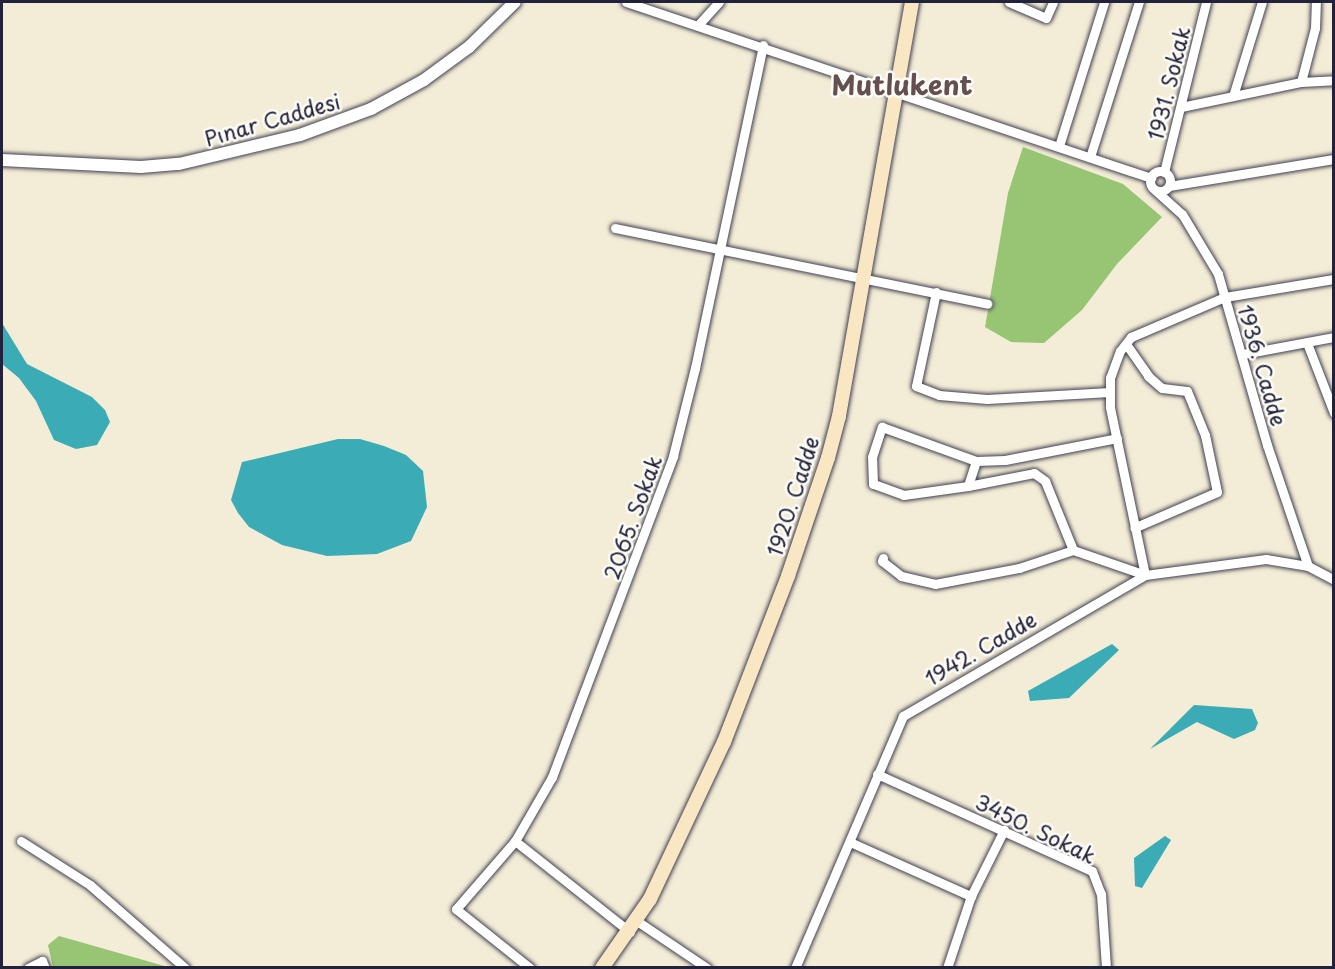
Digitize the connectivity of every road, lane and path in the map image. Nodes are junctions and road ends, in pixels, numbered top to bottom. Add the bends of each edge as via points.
1 (514, 2) edge
2 (626, 2) edge
3 (718, 2) edge
4 (912, 2) edge
5 (1009, 2) edge
6 (1053, 2) edge
7 (1104, 2) edge
8 (1139, 2) edge
9 (1206, 2) edge
10 (1262, 2) edge
11 (1316, 2) edge
12 (699, 24) junction
13 (763, 45) junction
14 (1334, 80) edge
15 (1301, 82) junction
16 (894, 89) junction
17 (1233, 96) junction
18 (1181, 107) junction
19 (1059, 146) junction
20 (1090, 157) junction
21 (1334, 159) edge
22 (2, 160) edge
23 (1164, 172) junction
24 (1151, 178) junction
25 (1168, 186) junction
26 (1155, 190) junction
27 (615, 228) dead end
28 (720, 249) junction
29 (862, 276) junction
30 (1334, 279) edge
31 (936, 292) junction
32 (1225, 297) junction
33 (987, 304) dead end
34 (1334, 338) edge
35 (1307, 343) junction
36 (1126, 344) junction
37 (1243, 354) junction
38 (1110, 392) junction
39 (1334, 413) edge
40 (1117, 438) junction
41 (976, 461) junction
42 (968, 486) junction
43 (1134, 528) junction
44 (1073, 550) junction
45 (883, 558) dead end
46 (1308, 566) junction
47 (1145, 575) junction
48 (1334, 580) edge
49 (877, 774) junction
50 (1004, 830) junction
51 (21, 841) dead end
52 (515, 841) junction
53 (850, 842) junction
54 (971, 896) junction
55 (634, 927) junction
56 (28, 968) edge
57 (45, 968) edge
58 (185, 968) edge
59 (530, 968) edge
60 (602, 968) edge
61 (707, 968) edge
62 (795, 968) edge
63 (947, 968) edge
64 (1106, 968) edge

1 - 22 street, Pınar Caddesi via 469,47 424,81 371,109 300,135 179,164 119,166
2 - 12 street
3 - 12 street
4 - 16 main road, 1920. Cadde
5 - 6 street via 1046,18
7 - 19 street
8 - 20 street
9 - 18 street, 1931. Sokak
10 - 17 street
11 - 15 street via 1315,28
12 - 13 street
13 - 16 street
13 - 28 street, 2065. Sokak
14 - 15 street
15 - 17 street
16 - 19 street
16 - 29 main road, 1920. Cadde
17 - 18 street
18 - 23 street, 1931. Sokak
19 - 20 street
20 - 24 street
21 - 25 street
23 - 24 street
23 - 25 street via 1170,180
24 - 26 street, 1936. Cadde
25 - 26 street
26 - 32 street, 1936. Cadde via 1182,214 1218,274
27 - 28 street
28 - 29 street
28 - 52 street, 2065. Sokak via 684,417 661,494 552,777
29 - 31 street
29 - 55 main road, 1920. Cadde via 839,416 804,529 724,742
30 - 32 street
31 - 33 street
31 - 38 street via 916,386 939,395 987,399
32 - 36 street via 1131,337
32 - 37 street, 1936. Cadde
34 - 35 street
35 - 37 street
35 - 39 street
36 - 38 street via 1110,378
36 - 43 street via 1148,376 1162,388 1187,391 1205,435 1217,492
37 - 46 street, 1936. Cadde via 1267,445
38 - 40 street
40 - 41 street via 1005,460
40 - 43 street
41 - 42 street
41 - 42 street via 882,427 872,457 873,484 904,495
42 - 44 street via 1034,473 1045,481
43 - 47 street
44 - 45 street via 1019,568 935,584 901,576
44 - 47 street
46 - 47 street, 1942. Cadde via 1252,559
46 - 48 street, 1942. Cadde
47 - 49 street, 1942. Cadde via 903,716
49 - 50 street, 3450. Sokak
49 - 53 street, 1942. Cadde
50 - 54 street
50 - 64 street, 3450. Sokak via 1092,871 1101,894
51 - 58 street via 90,885
52 - 55 street
52 - 59 street, 2065. Sokak via 456,909
53 - 54 street
53 - 62 street, 1942. Cadde
54 - 63 street
55 - 60 main road, 1920. Cadde
55 - 61 street
56 - 57 street via 42,961

